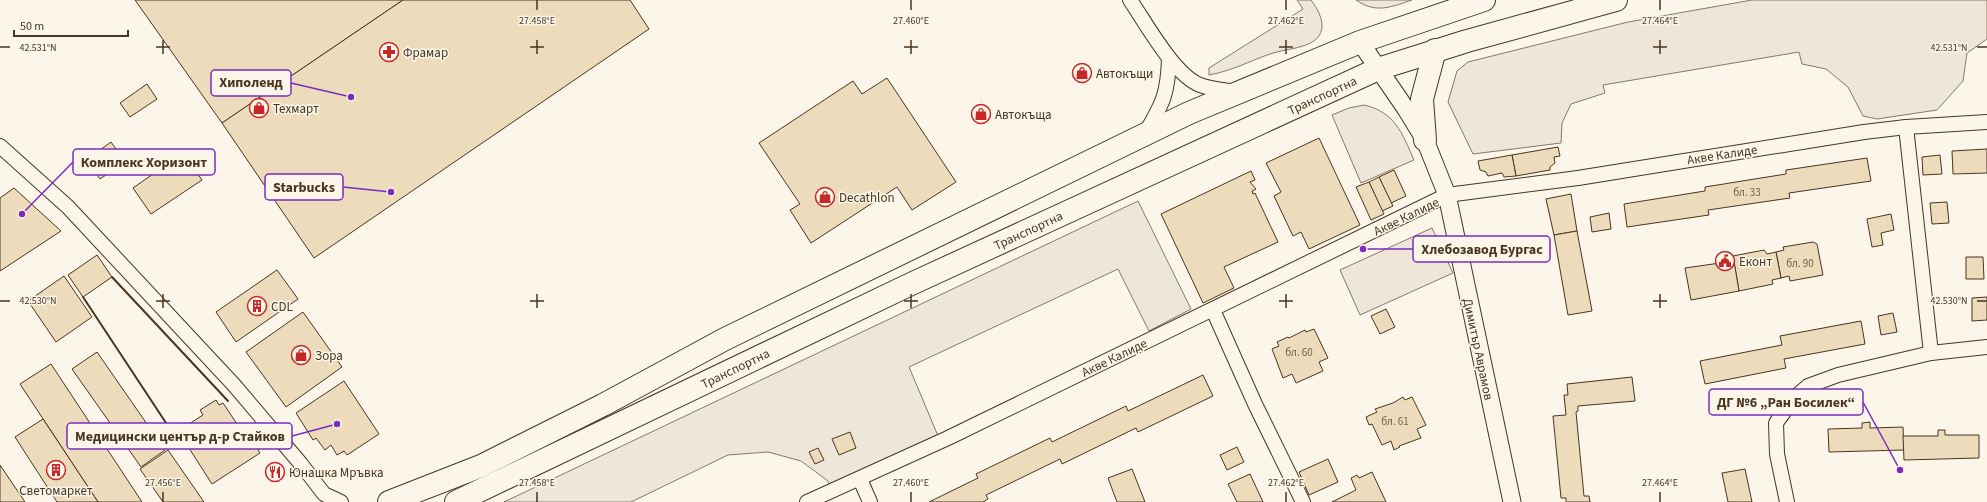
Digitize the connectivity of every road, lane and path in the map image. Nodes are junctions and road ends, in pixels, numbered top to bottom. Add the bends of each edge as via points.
1 (1130, 0) edge
2 (1484, 0) edge
3 (1616, 0) edge
4 (1360, 42) junction
5 (1435, 50) junction
6 (1169, 58) junction
7 (1378, 69) junction
8 (1236, 92) junction
9 (1987, 122) edge
10 (1906, 127) junction
11 (1145, 134) junction
12 (1425, 140) junction
13 (0, 146) edge
14 (1447, 196) junction
15 (1212, 310) junction
16 (1987, 347) edge
17 (1931, 353) junction
18 (860, 479) junction
19 (441, 482) junction
20 (490, 494) edge
21 (323, 498) edge
22 (341, 502) edge
23 (389, 502) edge
24 (452, 502) edge
25 (456, 502) edge
26 (807, 502) edge
27 (870, 502) edge
28 (1303, 502) edge
29 (1512, 502) edge
30 (1787, 502) edge

1 - 6 street
2 - 4 main road
3 - 5 main road, Транспортна
4 - 7 street, Димитър Аврамов
4 - 8 main road
5 - 7 main road, Транспортна
5 - 12 main road via 1422,99
6 - 8 street via 1188,78 1200,85
6 - 11 street via 1168,82 1163,104
7 - 12 street, Димитър Аврамов
7 - 20 main road, Транспортна via 911,284
8 - 11 main road
9 - 10 street, Акве Калиде
10 - 14 street, Акве Калиде
10 - 17 street
11 - 19 main road via 724,339 603,405
12 - 14 street, Димитър Аврамов
13 - 21 street via 68,207 234,385 301,464
14 - 15 street, Акве Калиде
14 - 29 street, Димитър Аврамов
15 - 18 street, Акве Калиде
15 - 28 street
16 - 17 street
17 - 30 street via 1838,375 1808,386 1794,398 1776,423 1777,454
18 - 26 street, Акве Калиде
18 - 27 street
19 - 23 main road
19 - 24 street
20 - 25 main road, Транспортна
21 - 22 street

